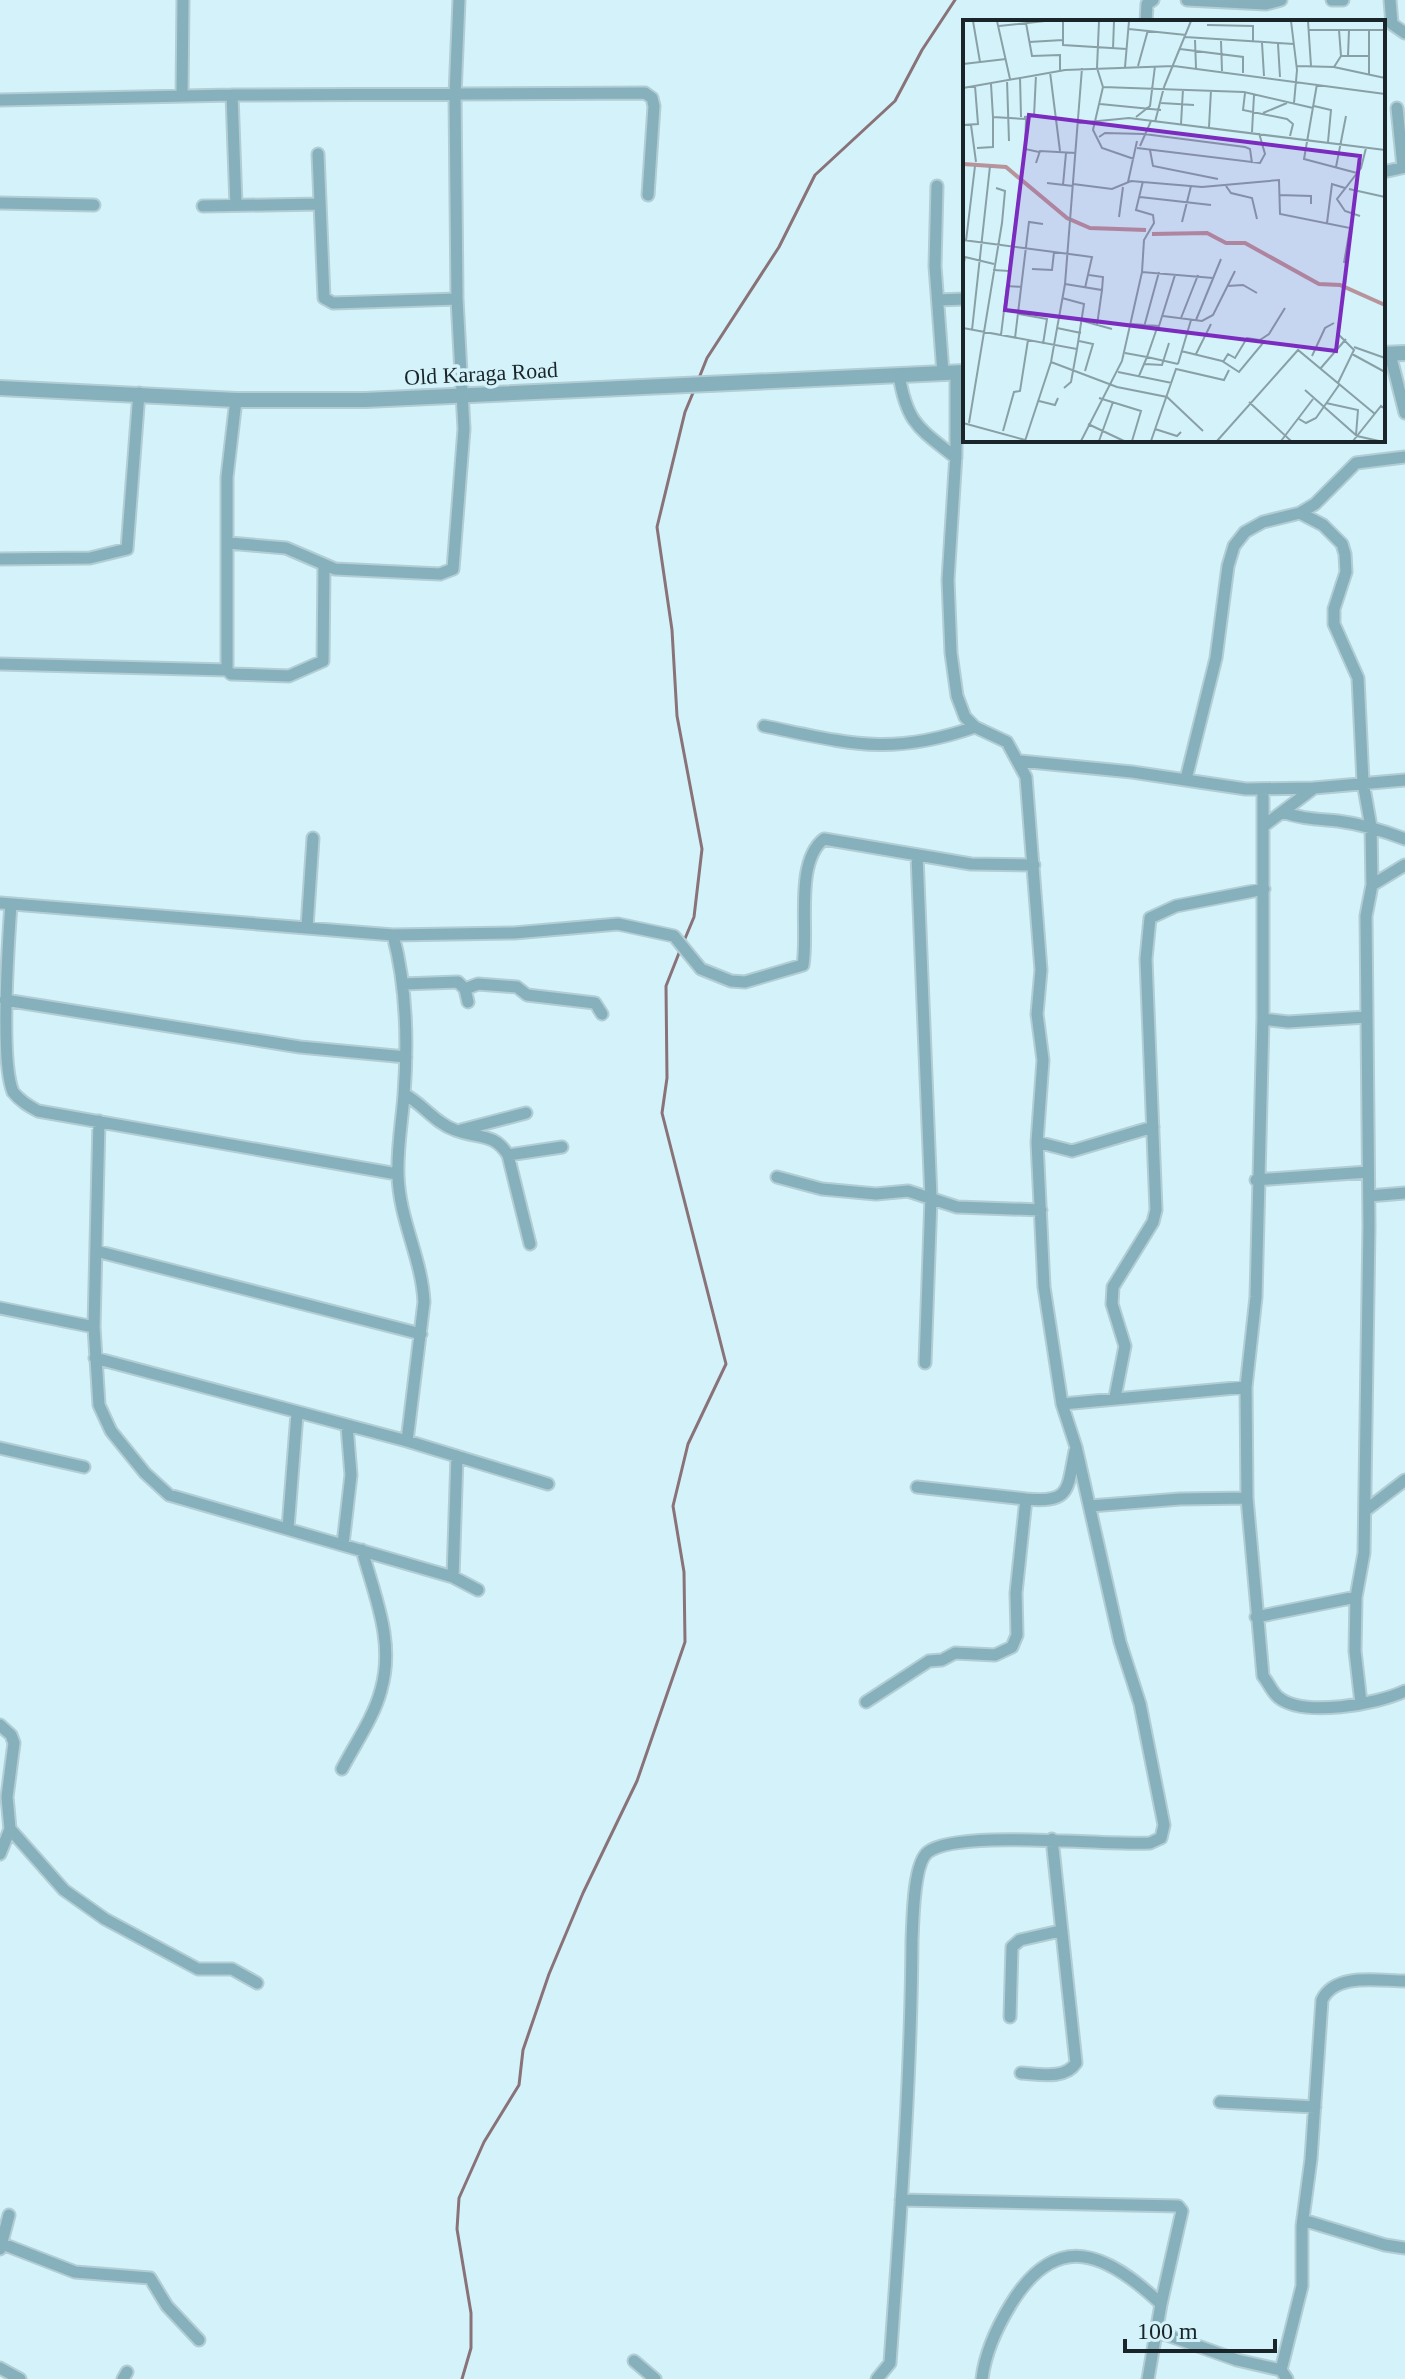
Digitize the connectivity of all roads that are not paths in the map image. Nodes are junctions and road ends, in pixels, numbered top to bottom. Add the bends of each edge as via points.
1 (183, 0) edge
2 (459, 0) edge
3 (1153, 0) edge
4 (1187, 0) edge
5 (1281, 0) edge
6 (1332, 0) edge
7 (1343, 0) edge
8 (1390, 0) edge
9 (1146, 20) edge
10 (1405, 33) edge
11 (232, 95) junction
12 (455, 95) junction
13 (182, 96) junction
14 (0, 100) edge
15 (1397, 108) dead end
16 (318, 154) dead end
17 (1404, 167) edge
18 (937, 186) dead end
19 (648, 195) dead end
20 (0, 203) edge
21 (320, 204) junction
22 (94, 205) dead end
23 (236, 205) junction
24 (203, 206) dead end
25 (457, 299) junction
26 (963, 299) edge
27 (938, 300) junction
28 (1393, 354) edge
29 (955, 373) edge
30 (899, 375) junction
31 (0, 388) edge
32 (139, 393) junction
33 (463, 398) junction
34 (236, 400) junction
35 (1405, 413) edge
36 (1405, 457) edge
37 (956, 458) junction
38 (1300, 513) junction
39 (229, 543) junction
40 (0, 559) edge
41 (324, 566) junction
42 (0, 664) edge
43 (227, 670) junction
44 (764, 726) dead end
45 (975, 727) junction
46 (1020, 761) junction
47 (1186, 779) junction
48 (1405, 780) edge
49 (1363, 782) junction
50 (1314, 788) junction
51 (1263, 790) junction
52 (1282, 812) junction
53 (1265, 825) junction
54 (1371, 827) junction
55 (313, 838) dead end
56 (1405, 839) edge
57 (917, 856) junction
58 (1034, 865) junction
59 (1405, 865) edge
60 (1372, 885) junction
61 (1264, 889) junction
62 (5, 904) edge
63 (307, 927) junction
64 (393, 935) junction
65 (403, 984) junction
66 (465, 989) junction
67 (5, 1000) junction
68 (468, 1002) dead end
69 (602, 1014) dead end
70 (1366, 1017) junction
71 (1263, 1019) junction
72 (406, 1057) junction
73 (0, 1088) edge
74 (13, 1092) junction
75 (404, 1094) junction
76 (526, 1113) dead end
77 (99, 1121) junction
78 (1153, 1127) junction
79 (457, 1131) junction
80 (1037, 1142) junction
81 (562, 1147) dead end
82 (508, 1155) junction
83 (1368, 1172) junction
84 (397, 1174) junction
85 (777, 1177) dead end
86 (1256, 1180) junction
87 (1405, 1193) edge
88 (1369, 1196) junction
89 (931, 1198) junction
90 (1041, 1210) junction
91 (530, 1244) dead end
92 (96, 1251) junction
93 (0, 1308) edge
94 (94, 1327) junction
95 (421, 1334) junction
96 (95, 1358) junction
97 (925, 1363) dead end
98 (1246, 1387) junction
99 (1115, 1397) junction
100 (1062, 1404) junction
101 (297, 1414) junction
102 (347, 1426) junction
103 (407, 1441) junction
104 (1076, 1447) junction
105 (0, 1448) edge
106 (457, 1456) junction
107 (84, 1467) dead end
108 (1405, 1480) edge
109 (548, 1484) dead end
110 (917, 1487) dead end
111 (1247, 1498) junction
112 (1026, 1499) junction
113 (1090, 1506) junction
114 (1366, 1510) junction
115 (288, 1528) junction
116 (343, 1544) junction
117 (362, 1550) junction
118 (453, 1577) junction
119 (478, 1590) dead end
120 (1356, 1597) junction
121 (1256, 1617) junction
122 (1403, 1694) edge
123 (866, 1702) dead end
124 (1361, 1703) junction
125 (0, 1725) edge
126 (342, 1769) dead end
127 (10, 1829) junction
128 (1052, 1839) junction
129 (0, 1854) edge
130 (1060, 1931) junction
131 (1405, 1981) edge
132 (257, 1983) dead end
133 (1010, 2017) dead end
134 (1021, 2073) dead end
135 (1220, 2102) dead end
136 (1315, 2107) junction
137 (901, 2200) junction
138 (9, 2215) dead end
139 (1303, 2220) junction
140 (0, 2245) edge
141 (1405, 2248) edge
142 (1161, 2304) junction
143 (1156, 2331) junction
144 (199, 2340) dead end
145 (634, 2361) dead end
146 (0, 2368) edge
147 (1284, 2374) edge
148 (20, 2379) edge
149 (655, 2379) edge
150 (877, 2379) edge
151 (982, 2379) edge
152 (1148, 2379) edge

1 - 13 street
2 - 12 street
3 - 9 street via 1147,4
4 - 5 street
6 - 7 street
8 - 10 street via 1392,24
11 - 12 street
11 - 13 street
11 - 23 street
12 - 19 street via 645,93 654,106
12 - 25 street
13 - 14 street
15 - 17 street
16 - 21 street
18 - 27 street
20 - 22 street
21 - 23 street
21 - 25 street via 324,298 333,303
23 - 24 street
25 - 33 street
26 - 27 street
27 - 29 street
28 - 35 street
29 - 30 street, Old Karaga Road
29 - 37 street
30 - 33 street, Old Karaga Road
30 - 37 street via 905,411
31 - 32 street, Old Karaga Road
32 - 34 street, Old Karaga Road
32 - 40 street via 127,549 90,558
33 - 34 street, Old Karaga Road
33 - 41 street via 453,569 440,574
34 - 39 street via 227,477
36 - 38 street via 1356,463
37 - 45 street via 948,580 951,653 957,696
38 - 47 street via 1263,522 1234,546 1216,658
38 - 49 street via 1323,525 1345,554 1334,624 1358,678
39 - 41 street via 286,548
39 - 43 street
41 - 43 street via 323,661 289,676
42 - 43 street
44 - 45 street via 885,747
45 - 46 street via 1007,742
46 - 47 street
46 - 58 street via 1030,801
47 - 51 street
48 - 49 street
49 - 50 street
49 - 54 street
50 - 51 street
50 - 52 street
51 - 53 street
52 - 53 street
52 - 54 street via 1315,822
53 - 61 street
54 - 56 street
54 - 60 street
55 - 63 street
57 - 58 street
57 - 64 street via 824,839 814,847 807,866 803,965 745,982 701,969 674,936 618,924
57 - 89 street
58 - 80 street via 1043,1060
59 - 60 street
60 - 70 street via 1366,916
61 - 71 street
61 - 78 street via 1176,906 1150,918 1146,959
62 - 63 street
62 - 67 street
63 - 64 street
64 - 65 street
65 - 66 street via 446,980
65 - 72 street
66 - 68 street
66 - 69 street via 478,984 517,987 527,995 595,1003
67 - 72 street via 300,1047
67 - 74 street via 3,1048
70 - 71 street
70 - 83 street
71 - 86 street
72 - 75 street
73 - 74 street
74 - 77 street via 38,1111
75 - 79 street
75 - 84 street
76 - 79 street
77 - 84 street
77 - 92 street
78 - 80 street via 1072,1151
78 - 99 street via 1153,1222 1113,1287 1112,1304 1125,1346
79 - 82 street via 489,1136
80 - 90 street
81 - 82 street
82 - 91 street
83 - 86 street
83 - 88 street
84 - 95 street via 423,1285
85 - 89 street via 822,1189 908,1191
86 - 98 street via 1256,1297
87 - 88 street
88 - 114 street
89 - 90 street via 957,1207
89 - 97 street
90 - 100 street via 1044,1287
92 - 94 street
92 - 95 street
93 - 94 street
94 - 96 street
95 - 103 street
96 - 101 street
96 - 115 street via 99,1405 111,1431 169,1495
98 - 99 street
98 - 111 street
99 - 100 street
100 - 104 street
101 - 102 street
101 - 115 street
102 - 103 street
102 - 116 street via 351,1475
103 - 106 street
104 - 112 street via 1063,1496
104 - 113 street
105 - 107 street
106 - 109 street
106 - 118 street
108 - 114 street
110 - 112 street
111 - 113 street
111 - 121 street
112 - 123 street via 1012,1647 995,1655 955,1653 929,1661
113 - 128 street via 1164,1825 1161,1838 1150,1843
114 - 120 street
115 - 116 street
116 - 117 street
117 - 118 street
117 - 126 street via 386,1635 386,1662 381,1693
118 - 119 street
120 - 121 street
120 - 124 street
121 - 124 street via 1263,1676 1278,1697 1302,1706
122 - 124 street
125 - 127 street via 14,1743 7,1797
127 - 129 street
127 - 132 street via 64,1890 105,1919 198,1969 232,1969
128 - 130 street
128 - 137 street via 939,1846 920,1862
130 - 133 street via 1020,1940 1012,1947
130 - 134 street via 1076,2063 1064,2074
131 - 136 street via 1341,1982 1325,1994
135 - 136 street
136 - 139 street
137 - 142 street via 1178,2206 1182,2211
137 - 150 street via 890,2363
138 - 140 street
139 - 141 street
139 - 147 street via 1299,2310
140 - 144 street via 75,2272 150,2278 167,2306
142 - 143 street
142 - 151 street via 1130,2275 1106,2262 1077,2256 1053,2259 1024,2283 1001,2320
143 - 147 street
143 - 152 street
145 - 149 street
146 - 148 street

